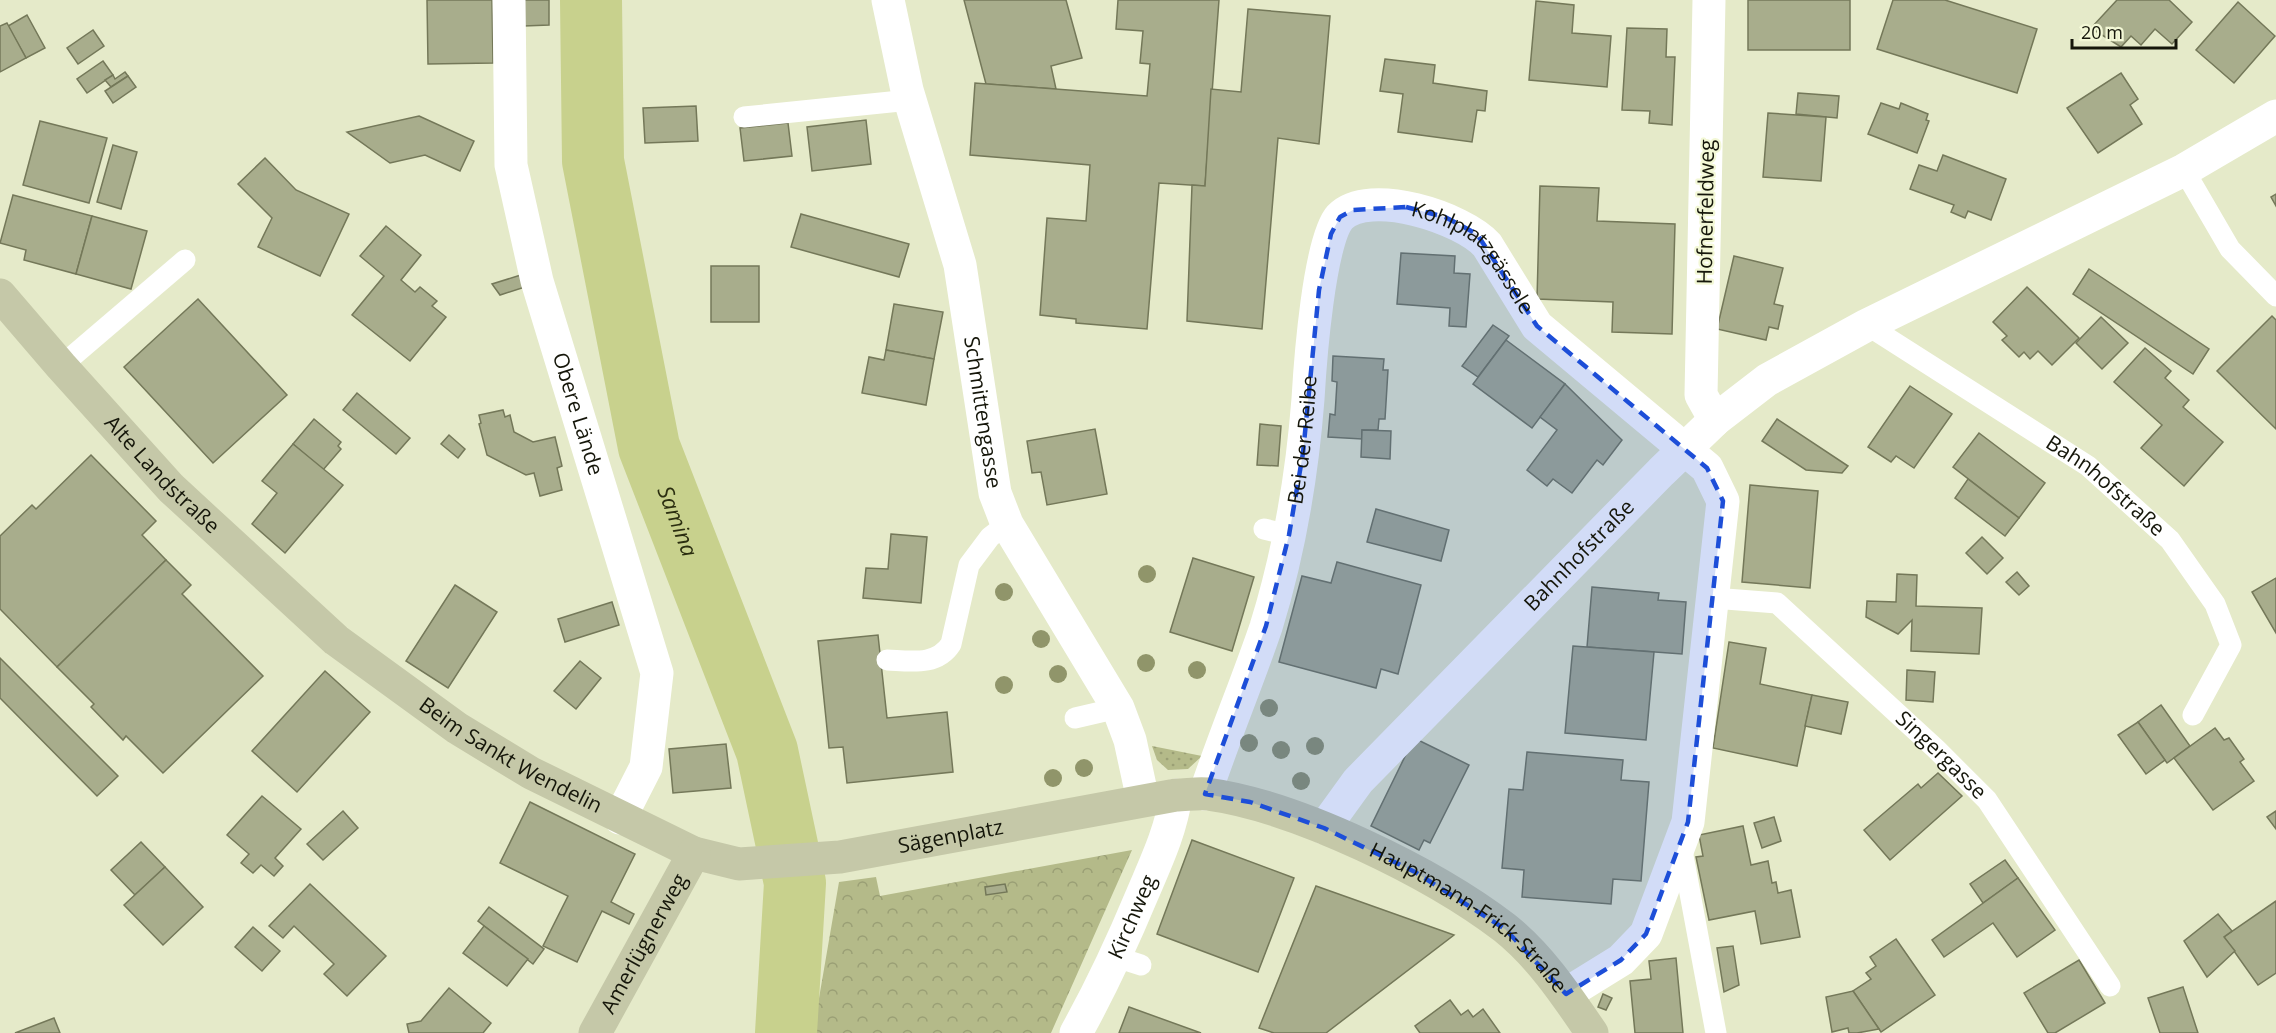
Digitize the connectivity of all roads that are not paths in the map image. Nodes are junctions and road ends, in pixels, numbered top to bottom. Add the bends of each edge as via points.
1 (509, 0) edge
2 (888, 0) edge
3 (1709, 0) edge
4 (910, 100) junction
5 (2276, 116) edge
6 (744, 117) dead end
7 (2184, 170) junction
8 (185, 260) dead end
9 (0, 295) edge
10 (2276, 296) edge
11 (1868, 325) junction
12 (1312, 345) joint
13 (61, 366) junction
14 (1715, 420) junction
15 (1684, 450) junction
16 (1007, 524) junction
17 (1713, 598) junction
18 (336, 640) joint
19 (887, 660) dead end
20 (1118, 708) junction
21 (2193, 715) dead end
22 (1075, 718) dead end
23 (1190, 794) junction
24 (1143, 800) junction
25 (620, 818) junction
26 (1324, 828) junction
27 (1681, 842) junction
28 (694, 853) junction
29 (2110, 986) dead end
30 (1566, 994) junction
31 (595, 1033) edge
32 (1076, 1033) edge
33 (1592, 1033) edge
34 (1716, 1033) edge

1 - 25 street, Obere Lände via 511,165 537,281 657,674 646,767
2 - 4 street, Schmittengasse
3 - 14 street, Hofnerfeldweg via 1701,395
4 - 6 lane
4 - 16 street, Schmittengasse via 960,265 995,493
5 - 7 street, Bahnhofstraße
7 - 10 lane via 2230,249
7 - 11 street, Bahnhofstraße
8 - 13 lane
9 - 13 main road, Alte Landstraße
11 - 14 street, Bahnhofstraße via 1767,380
11 - 21 lane, Bahnhofstraße via 2088,466 2170,540 2215,604 2231,645
12 - 15 street, Kohlplatzgässele via 1331,234 1340,217 1366,206 1406,207 1445,217 1477,234 1487,245 1537,326
12 - 23 street, Bei der Reibe via 1303,453 1276,532 1266,626
13 - 18 main road, Alte Landstraße via 171,488
14 - 15 street, Bahnhofstraße
15 - 17 street via 1707,468 1723,501
15 - 26 street, Bahnhofstraße via 1358,781
16 - 19 lane via 990,537 969,565 951,644 944,655 926,661
16 - 20 street, Schmittengasse
17 - 27 street via 1688,822
17 - 29 lane, Singergasse via 1777,603 1936,749 1987,800
18 - 25 main road, Beim Sankt Wendelin via 457,728 531,773
20 - 22 lane
20 - 24 street, Schmittengasse via 1130,740
23 - 24 main road, Sägenplatz
23 - 26 main road, Sägenplatz via 1250,802
23 - 32 street, Kirchweg via 1173,819 1129,961 1106,980
24 - 28 main road, Sägenplatz via 840,857 740,864
25 - 28 main road, Beim Sankt Wendelin
26 - 30 main road, Hauptmann-Frick-Straße via 1415,872 1505,929 1550,972
27 - 30 street via 1646,934 1621,960
27 - 34 lane
28 - 31 main road, Amerlügnerweg
30 - 33 main road, Hauptmann-Frick-Straße

